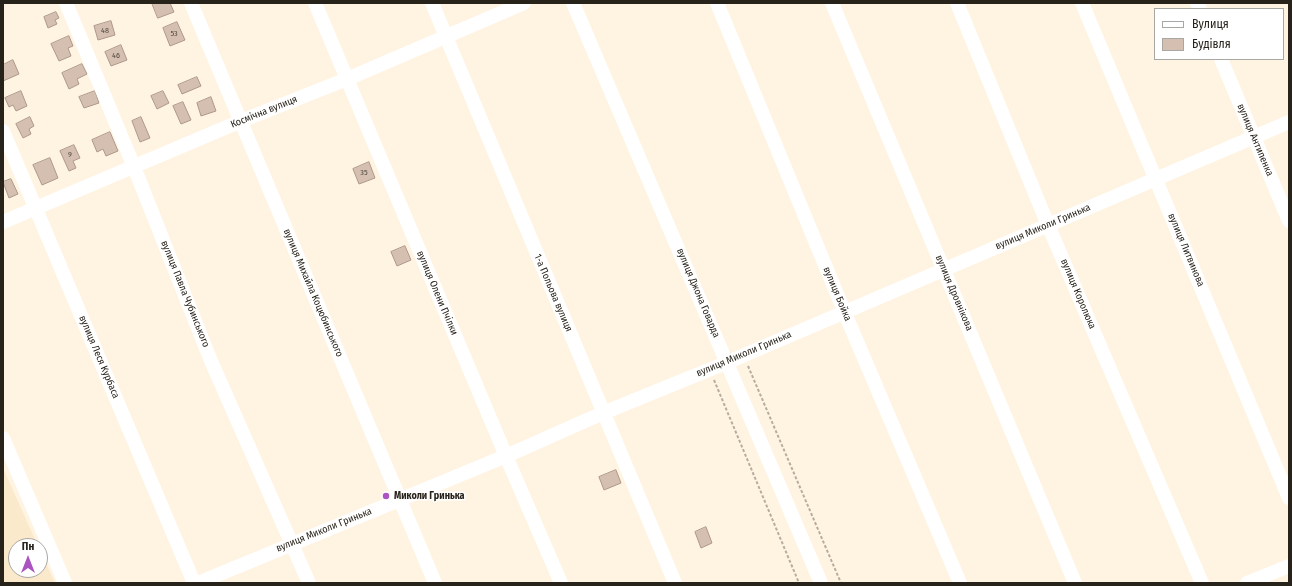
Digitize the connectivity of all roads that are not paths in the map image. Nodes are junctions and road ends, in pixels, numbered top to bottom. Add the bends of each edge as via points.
1 (66, 3) edge
2 (191, 3) edge
3 (315, 3) edge
4 (432, 3) edge
5 (524, 3) edge
6 (573, 3) edge
7 (717, 3) edge
8 (832, 3) edge
9 (957, 3) edge
10 (1082, 3) edge
11 (446, 35) junction
12 (1221, 60) edge
13 (347, 79) junction
14 (241, 121) junction
15 (1289, 122) edge
16 (3, 131) edge
17 (1254, 137) junction
18 (134, 167) junction
19 (1156, 178) junction
20 (35, 207) junction
21 (1289, 221) edge
22 (3, 222) edge
23 (1048, 225) junction
24 (944, 270) junction
25 (844, 312) junction
26 (728, 362) junction
27 (603, 413) junction
28 (3, 438) edge
29 (506, 456) junction
30 (1289, 498) edge
31 (400, 500) junction
32 (292, 543) junction
33 (1289, 566) edge
34 (65, 583) edge
35 (194, 583) edge
36 (198, 583) edge
37 (309, 583) edge
38 (435, 583) edge
39 (561, 583) edge
40 (675, 583) edge
41 (821, 583) edge
42 (960, 583) edge
43 (1075, 583) edge
44 (1202, 583) edge
45 (1247, 583) edge

1 - 18 street, вулиця Павла Чубинського
2 - 14 street, вулиця Михайла Коцюбинського
3 - 13 street, вулиця Олени Пчілки
4 - 11 street, 1-а Польова вулиця
5 - 11 street, Космічна вулиця
6 - 26 street, вулиця Джона Говарда
7 - 25 street, вулиця Бойка
8 - 24 street, вулиця Дровнікова
9 - 23 street, вулиця Королюка
10 - 19 street, вулиця Литвинова
11 - 13 street, Космічна вулиця
11 - 27 street, 1-а Польова вулиця
12 - 17 street, вулиця Антипенка
13 - 14 street, Космічна вулиця
13 - 29 street, вулиця Олени Пчілки
14 - 18 street, Космічна вулиця
14 - 31 street, вулиця Михайла Коцюбинського
15 - 17 street, вулиця Миколи Гринька
16 - 20 street, вулиця Леся Курбаса
17 - 19 street, вулиця Миколи Гринька
17 - 21 street, вулиця Антипенка
18 - 20 street, Космічна вулиця
18 - 32 street, вулиця Павла Чубинського via 211,361
19 - 23 street, вулиця Миколи Гринька
19 - 30 street, вулиця Литвинова
20 - 22 street, Космічна вулиця
20 - 35 street, вулиця Леся Курбаса
23 - 24 street, вулиця Миколи Гринька
23 - 44 street, вулиця Королюка
24 - 25 street, вулиця Миколи Гринька
24 - 43 street, вулиця Дровнікова
25 - 26 street, вулиця Миколи Гринька
25 - 42 street, вулиця Бойка
26 - 27 street, вулиця Миколи Гринька
26 - 41 street, вулиця Джона Говарда
27 - 29 street, вулиця Миколи Гринька
27 - 40 street, 1-а Польова вулиця
28 - 34 street
29 - 31 street, вулиця Миколи Гринька
29 - 39 street, вулиця Олени Пчілки
31 - 32 street, вулиця Миколи Гринька
31 - 38 street, вулиця Михайла Коцюбинського
32 - 36 street, вулиця Миколи Гринька
32 - 37 street, вулиця Павла Чубинського
33 - 45 street

